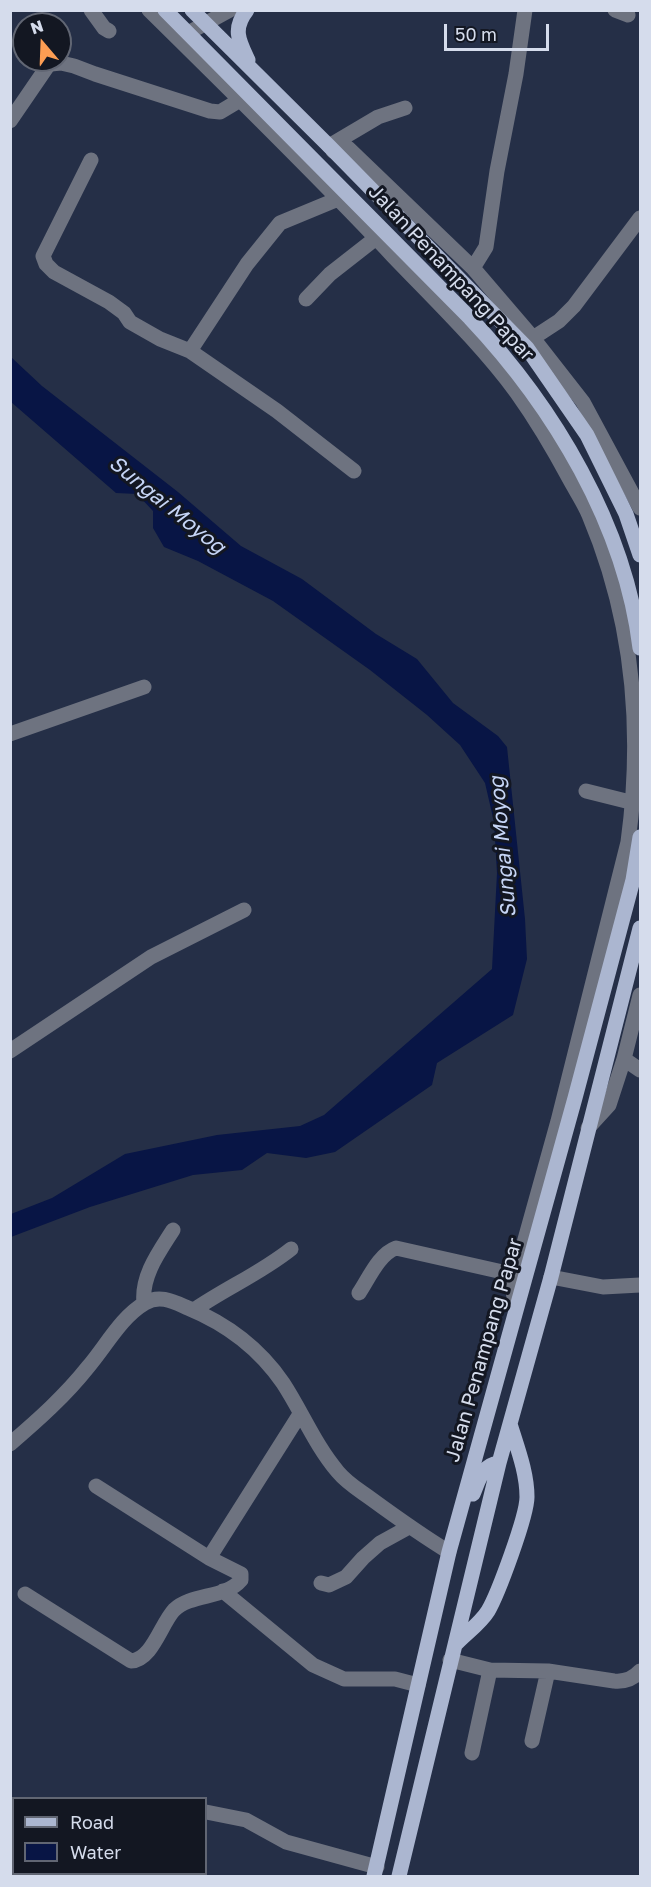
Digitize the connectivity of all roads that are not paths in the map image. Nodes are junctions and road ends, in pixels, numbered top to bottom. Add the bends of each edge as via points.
1 (91, 10) edge
2 (149, 10) edge
3 (165, 10) edge
4 (192, 10) edge
5 (230, 10) edge
6 (247, 10) edge
7 (525, 10) edge
8 (206, 24) junction
9 (109, 31) dead end
10 (188, 33) junction
11 (253, 70) junction
12 (240, 100) junction
13 (405, 108) dead end
14 (10, 121) edge
15 (331, 149) junction
16 (91, 160) dead end
17 (338, 199) junction
18 (640, 218) edge
19 (376, 238) junction
20 (473, 268) junction
21 (306, 299) dead end
22 (533, 338) junction
23 (190, 351) junction
24 (354, 471) dead end
25 (640, 508) edge
26 (640, 555) edge
27 (640, 648) edge
28 (144, 687) dead end
29 (10, 734) edge
30 (586, 791) dead end
31 (634, 803) junction
32 (640, 837) edge
33 (244, 910) dead end
34 (640, 928) edge
35 (640, 995) edge
36 (10, 1051) edge
37 (624, 1059) junction
38 (640, 1070) edge
39 (588, 1128) junction
40 (173, 1230) dead end
41 (291, 1249) dead end
42 (516, 1275) junction
43 (551, 1277) junction
44 (640, 1285) edge
45 (359, 1293) dead end
46 (144, 1303) junction
47 (516, 1308) junction
48 (194, 1310) junction
49 (300, 1414) junction
50 (510, 1424) junction
51 (10, 1444) edge
52 (499, 1463) junction
53 (96, 1486) dead end
54 (457, 1523) junction
55 (409, 1527) junction
56 (449, 1552) junction
57 (209, 1558) junction
58 (321, 1583) dead end
59 (223, 1591) junction
60 (25, 1594) dead end
61 (452, 1653) junction
62 (490, 1670) junction
63 (548, 1671) junction
64 (639, 1675) edge
65 (418, 1685) junction
66 (532, 1741) dead end
67 (472, 1753) dead end
68 (207, 1812) edge
69 (375, 1872) edge
70 (399, 1876) edge

1 - 9 street
2 - 12 street
3 - 10 main road, Jalan Penampang Papar
4 - 8 main road, Jalan Penampang Papar
5 - 8 street
6 - 11 main road via 238,31
7 - 20 street via 488,238
8 - 10 street
8 - 11 main road, Jalan Penampang Papar
10 - 27 main road, Jalan Penampang Papar via 470,318 522,379 556,428 601,507 628,585
11 - 15 main road, Jalan Penampang Papar
12 - 14 street via 220,112 210,111 55,63 47,68
12 - 17 street
13 - 15 street via 378,117
15 - 20 street via 348,148
15 - 26 main road, Jalan Penampang Papar via 527,348 587,435 627,514
16 - 23 street via 43,256 46,264 109,302 130,322
17 - 19 street
17 - 23 street via 280,223 247,264
18 - 22 street via 574,306
19 - 21 street via 330,274
19 - 31 street via 516,392 588,514 615,588 631,678 636,736
20 - 22 street
22 - 25 street via 582,402
23 - 24 street
28 - 29 street
30 - 31 street
31 - 42 street via 602,954
32 - 47 main road, Jalan Penampang Papar via 633,880
33 - 36 street via 151,957
34 - 39 main road
35 - 37 street
37 - 38 street
37 - 39 street via 609,1105
39 - 43 main road
40 - 46 street via 155,1257 146,1281
41 - 48 street
42 - 45 street via 396,1248 381,1259
42 - 47 street via 512,1286
43 - 44 street via 603,1287
43 - 50 main road
46 - 48 street via 166,1299
46 - 51 street via 120,1325 47,1412
47 - 54 main road, Jalan Penampang Papar
48 - 49 street via 241,1337 265,1359
49 - 55 street via 338,1473
49 - 57 street
50 - 52 main road
50 - 61 main road via 527,1498 487,1613
52 - 54 main road via 484,1469
52 - 61 main road
53 - 57 street
54 - 56 main road, Jalan Penampang Papar
55 - 56 street
55 - 58 street via 380,1543 346,1576 329,1585
56 - 65 main road, Jalan Penampang Papar
57 - 59 street via 243,1577
59 - 60 street via 174,1611 138,1661 131,1661
59 - 65 street via 313,1665 344,1679 395,1679
61 - 62 street
61 - 70 main road
62 - 63 street
62 - 67 street
63 - 64 street via 614,1682
63 - 66 street
65 - 69 main road, Jalan Penampang Papar
68 - 69 street via 246,1820 286,1842

